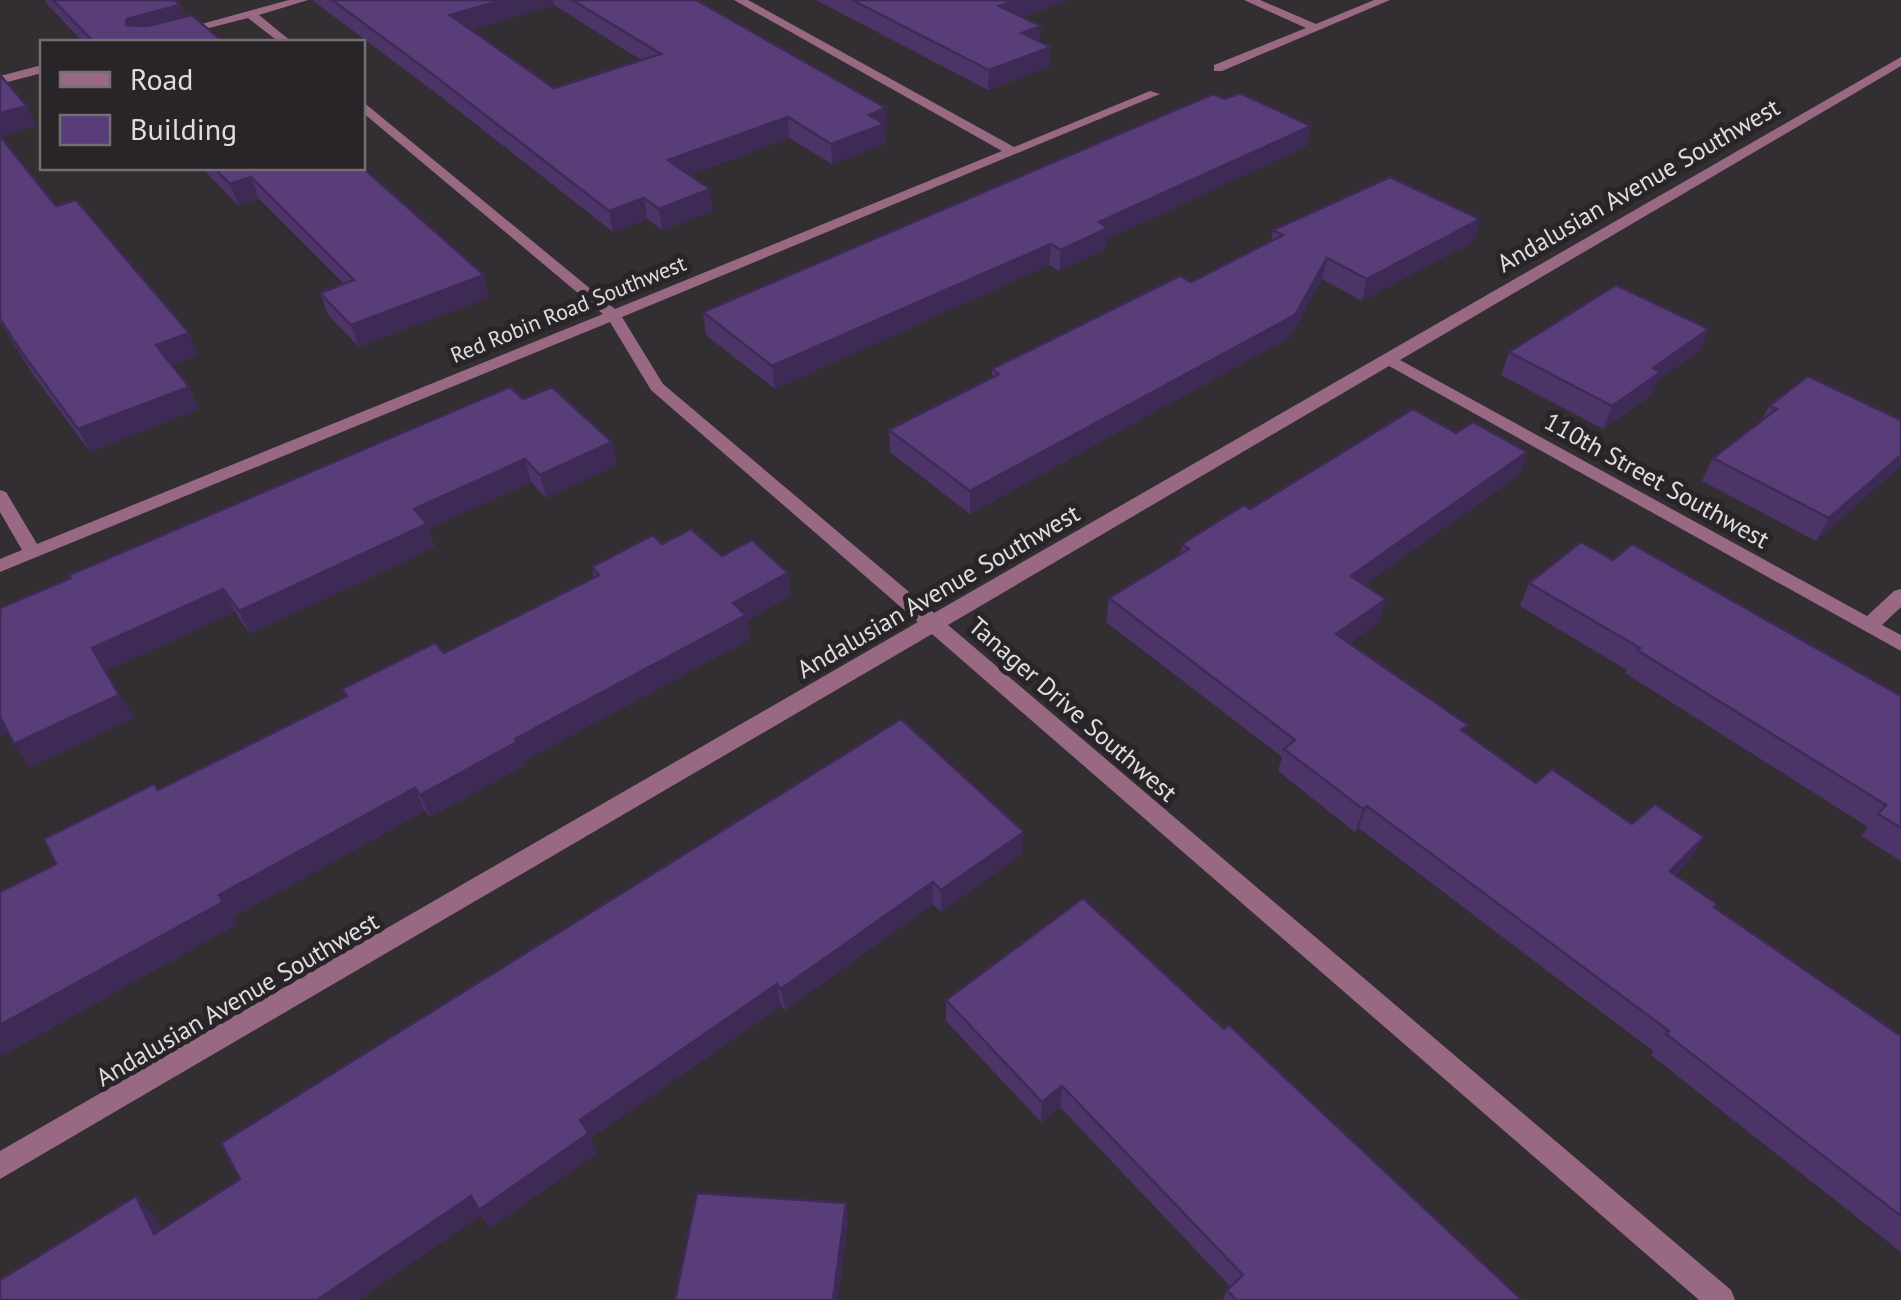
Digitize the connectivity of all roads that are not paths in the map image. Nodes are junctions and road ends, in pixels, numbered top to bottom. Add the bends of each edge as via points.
1 (302, 0) edge
2 (740, 0) edge
3 (1250, 0) edge
4 (1384, 0) edge
5 (251, 14) junction
6 (1316, 28) junction
7 (150, 40) edge
8 (284, 40) edge
9 (1218, 68) dead end
10 (40, 70) edge
11 (1895, 70) edge
12 (0, 80) edge
13 (1154, 94) dead end
14 (365, 107) edge
15 (1012, 151) junction
16 (613, 315) junction
17 (1389, 360) junction
18 (0, 496) edge
19 (31, 550) junction
20 (0, 566) edge
21 (1901, 596) edge
22 (930, 624) junction
23 (1869, 626) junction
24 (1901, 644) edge
25 (0, 1166) edge
26 (1721, 1300) edge

1 - 5 street
2 - 15 street
3 - 6 street
4 - 6 street
5 - 7 street
5 - 8 street
6 - 9 street
10 - 12 street
11 - 17 street, Andalusian Avenue Southwest
13 - 15 street, Red Robin Road Southwest
14 - 16 street, Tanager Drive Southwest
15 - 16 street, Red Robin Road Southwest
16 - 19 street, Red Robin Road Southwest
16 - 22 street, Tanager Drive Southwest via 656,387
17 - 22 street, Andalusian Avenue Southwest
17 - 23 street, 110th Street Southwest
18 - 19 street
19 - 20 street, Red Robin Road Southwest
21 - 23 street
22 - 25 street, Andalusian Avenue Southwest
22 - 26 street, Tanager Drive Southwest
23 - 24 street, 110th Street Southwest

